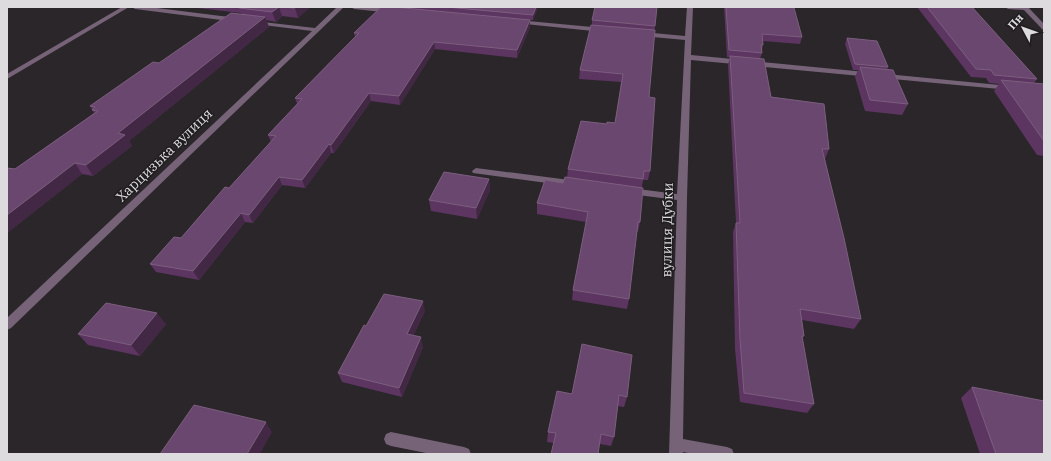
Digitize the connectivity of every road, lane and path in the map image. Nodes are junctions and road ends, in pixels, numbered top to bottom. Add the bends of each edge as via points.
1 (126, 7) edge
2 (134, 7) edge
3 (341, 7) edge
4 (354, 7) edge
5 (690, 7) edge
6 (1008, 7) edge
7 (1025, 7) edge
8 (400, 11) edge
9 (509, 22) edge
10 (1044, 28) edge
11 (316, 30) junction
12 (610, 31) edge
13 (634, 33) edge
14 (688, 38) junction
15 (687, 57) junction
16 (7, 77) edge
17 (1020, 89) edge
18 (476, 171) dead end
19 (587, 185) edge
20 (618, 190) edge
21 (682, 198) junction
22 (7, 325) edge
23 (390, 439) dead end
24 (676, 449) edge
25 (464, 454) edge
26 (727, 454) edge

1 - 16 street
2 - 11 street
3 - 11 street, Харцизька вулиця
4 - 8 street
5 - 14 street, вулиця Дубки
6 - 7 street
7 - 10 street
9 - 12 street
11 - 22 street, Харцизька вулиця
13 - 14 street
14 - 15 street, вулиця Дубки
15 - 17 street
15 - 21 street, вулиця Дубки
18 - 19 street
20 - 21 street
21 - 24 street, вулиця Дубки
23 - 25 street
24 - 26 street

